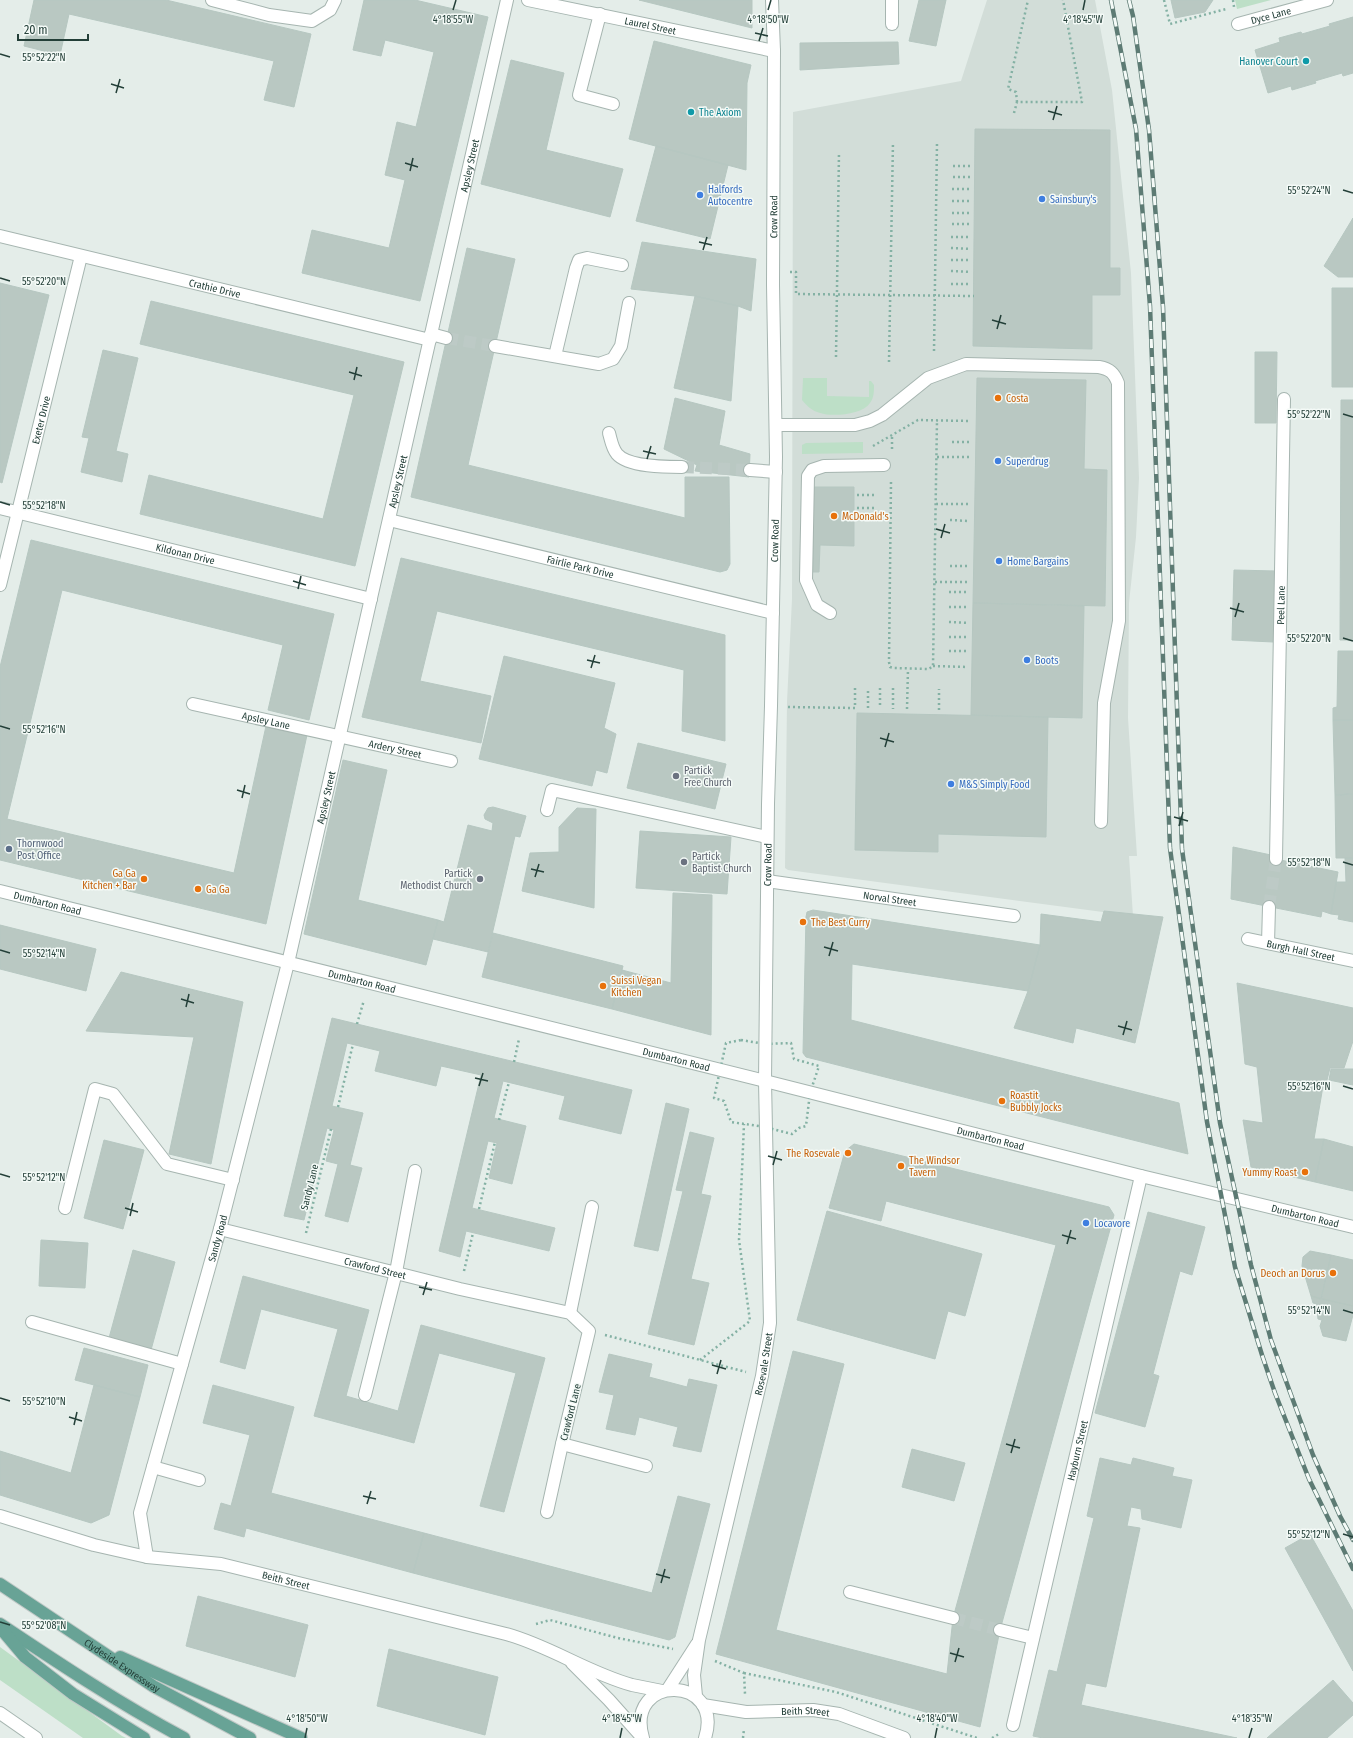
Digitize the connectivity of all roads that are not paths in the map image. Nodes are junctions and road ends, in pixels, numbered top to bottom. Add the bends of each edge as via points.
1 (212, 0) edge
2 (335, 0) edge
3 (507, 0) edge
4 (528, 0) edge
5 (772, 0) edge
6 (892, 0) edge
7 (1327, 0) edge
8 (600, 14) junction
9 (892, 24) dead end
10 (1238, 24) dead end
11 (774, 51) junction
12 (613, 104) dead end
13 (0, 236) edge
14 (81, 256) junction
15 (622, 265) dead end
16 (629, 303) dead end
17 (431, 337) junction
18 (446, 338) tunnel mouth
19 (495, 346) tunnel mouth
20 (555, 356) junction
21 (1284, 399) dead end
22 (776, 424) junction
23 (610, 433) dead end
24 (682, 467) tunnel mouth
25 (888, 469) road end
26 (750, 470) tunnel mouth
27 (776, 472) junction
28 (0, 508) edge
29 (18, 512) junction
30 (389, 520) junction
31 (0, 585) edge
32 (371, 599) junction
33 (772, 613) junction
34 (830, 613) dead end
35 (193, 704) dead end
36 (340, 736) junction
37 (451, 762) dead end
38 (547, 810) dead end
39 (1101, 822) dead end
40 (767, 837) junction
41 (1276, 859) tunnel mouth
42 (767, 881) junction
43 (0, 891) edge
44 (1269, 906) tunnel mouth
45 (1014, 916) dead end
46 (1248, 939) dead end
47 (1268, 943) junction
48 (1353, 961) edge
49 (288, 962) junction
50 (764, 1081) junction
51 (415, 1171) dead end
52 (1141, 1176) junction
53 (233, 1180) junction
54 (592, 1207) dead end
55 (65, 1208) dead end
56 (1353, 1227) edge
57 (220, 1230) junction
58 (396, 1272) junction
59 (572, 1316) junction
60 (32, 1322) dead end
61 (182, 1364) junction
62 (365, 1395) dead end
63 (562, 1444) junction
64 (646, 1466) dead end
65 (153, 1467) junction
66 (199, 1480) dead end
67 (547, 1512) dead end
68 (1, 1517) edge
69 (147, 1557) junction
70 (0, 1584) edge
71 (850, 1592) dead end
72 (953, 1618) tunnel mouth
73 (0, 1626) edge
74 (1000, 1630) tunnel mouth
75 (1033, 1638) junction
76 (86, 1642) junction
77 (694, 1653) junction
78 (567, 1658) junction
79 (665, 1690) junction
80 (700, 1700) junction
81 (0, 1713) edge
82 (1013, 1725) dead end
83 (36, 1738) edge
84 (144, 1738) edge
85 (184, 1738) edge
86 (250, 1738) edge
87 (301, 1738) edge
88 (643, 1738) edge
89 (705, 1738) edge
90 (904, 1738) edge

1 - 2 street via 269,15 312,21 330,10
3 - 17 street, Apsley Street
4 - 8 street, Laurel Street
5 - 11 street, Crow Road
6 - 9 street
7 - 10 street, Dyce Lane
8 - 11 street, Laurel Street
8 - 12 street via 579,95
11 - 22 street, Crow Road via 773,272
13 - 14 street, Crathie Drive
14 - 17 street, Crathie Drive
14 - 29 street, Exeter Drive
15 - 20 street via 587,258 579,260
16 - 20 street via 620,346 613,359 599,364
17 - 18 street, Crathie Drive
17 - 30 street, Apsley Street
19 - 20 street
21 - 41 street, Peel Lane
22 - 27 street, Crow Road
22 - 39 street via 855,425 870,421 882,415 928,378 966,364 1099,367 1108,369 1114,375 1118,383 1119,621 1104,702
23 - 24 street via 616,454 626,461 661,467
25 - 34 street via 824,466 812,470 808,476 806,580 817,605
26 - 27 street
27 - 33 street, Crow Road
28 - 29 street, Kildonan Drive
29 - 31 street, Exeter Drive
29 - 32 street, Kildonan Drive
30 - 32 street, Apsley Street
30 - 33 street, Fairlie Park Drive
32 - 36 street, Apsley Street
33 - 40 street, Crow Road
35 - 36 street, Apsley Lane
36 - 37 street, Ardery Street
36 - 49 street, Apsley Street
38 - 40 street via 552,790
40 - 42 street, Crow Road
42 - 45 street, Norval Street
42 - 50 street, Crow Road
43 - 49 street, Dumbarton Road
44 - 47 street
46 - 47 street, Burgh Hall Street
47 - 48 street, Burgh Hall Street
49 - 50 street, Dumbarton Road
49 - 53 street, Sandy Road
50 - 52 street, Dumbarton Road
50 - 77 street, Rosevale Street via 770,1323 762,1376
51 - 58 street
52 - 56 street, Dumbarton Road
52 - 75 street, Hayburn Street
53 - 55 street via 167,1164 114,1094 95,1089
53 - 57 street, Sandy Road
54 - 59 street
57 - 58 street, Crawford Street
57 - 61 street, Sandy Road
58 - 59 street, Crawford Street
58 - 62 street
59 - 63 street, Crawford Lane via 589,1331
60 - 61 street
61 - 65 street, Sandy Road
63 - 64 street
63 - 67 street, Crawford Lane
65 - 66 street
65 - 69 street, Sandy Road via 140,1513
68 - 69 street, Beith Street via 94,1545
69 - 78 street, Beith Street via 221,1564 508,1635
70 - 76 main road, Clydeside Expressway
71 - 72 street
73 - 84 main road via 25,1657 73,1694
73 - 85 main road via 91,1684
74 - 75 street
75 - 82 street, Hayburn Street
76 - 86 main road, Clydeside Expressway via 153,1686
76 - 87 main road
77 - 79 street, Rosevale Street
77 - 80 street, Rosevale Street via 694,1674
78 - 79 street, Beith Street via 632,1685
78 - 88 street, Beith Street
79 - 80 street, Beith Street via 685,1690
79 - 88 street, Beith Street via 652,1697 644,1706 640,1716
80 - 89 street via 708,1716
80 - 90 street, Beith Street via 746,1712 813,1710 839,1714
81 - 83 street

